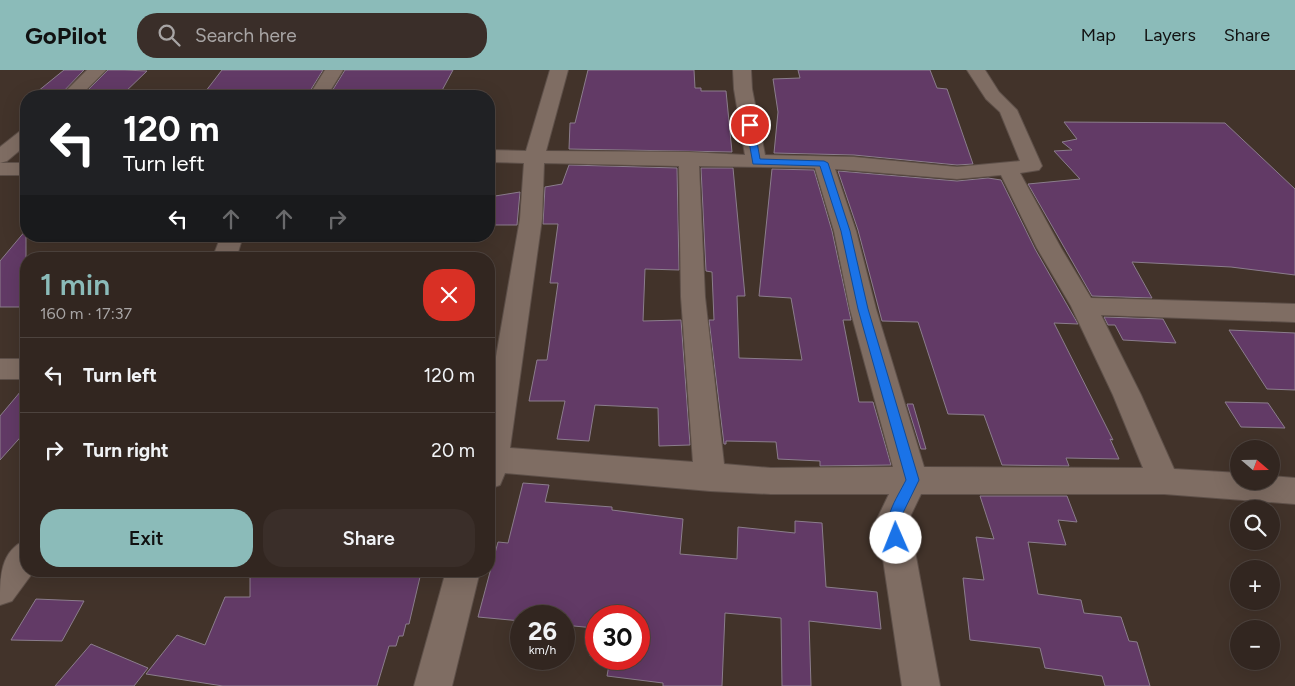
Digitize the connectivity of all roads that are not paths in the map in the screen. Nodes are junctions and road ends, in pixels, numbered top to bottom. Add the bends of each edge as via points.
1 (97, 70) edge
2 (334, 70) edge
3 (559, 70) edge
4 (742, 70) edge
5 (976, 70) edge
6 (76, 90) edge
7 (322, 90) edge
8 (20, 141) edge
9 (495, 156) edge
10 (0, 157) edge
11 (534, 158) junction
12 (690, 158) junction
13 (756, 162) junction
14 (824, 163) junction
15 (0, 169) edge
16 (20, 169) edge
17 (1008, 169) junction
18 (1084, 306) junction
19 (1295, 313) edge
20 (0, 369) edge
21 (20, 369) edge
22 (495, 435) edge
23 (495, 465) edge
24 (710, 478) junction
25 (912, 480) junction
26 (1164, 481) junction
27 (1295, 491) edge
28 (20, 563) edge
29 (461, 577) edge
30 (0, 590) edge
31 (433, 686) edge
32 (921, 686) edge

1 - 6 street
2 - 7 street
3 - 11 street
4 - 13 street
5 - 17 street via 992,95 1008,110 1032,166
8 - 10 street
9 - 11 street
11 - 12 street
11 - 22 street via 531,219
12 - 13 street
12 - 24 street via 693,297
13 - 14 street
14 - 17 street via 957,172
14 - 25 street
15 - 16 street
17 - 18 street
18 - 19 street
18 - 26 street
20 - 21 street
23 - 24 street
24 - 25 street
25 - 26 street
25 - 32 street via 893,519
26 - 27 street
28 - 30 street
29 - 31 street

